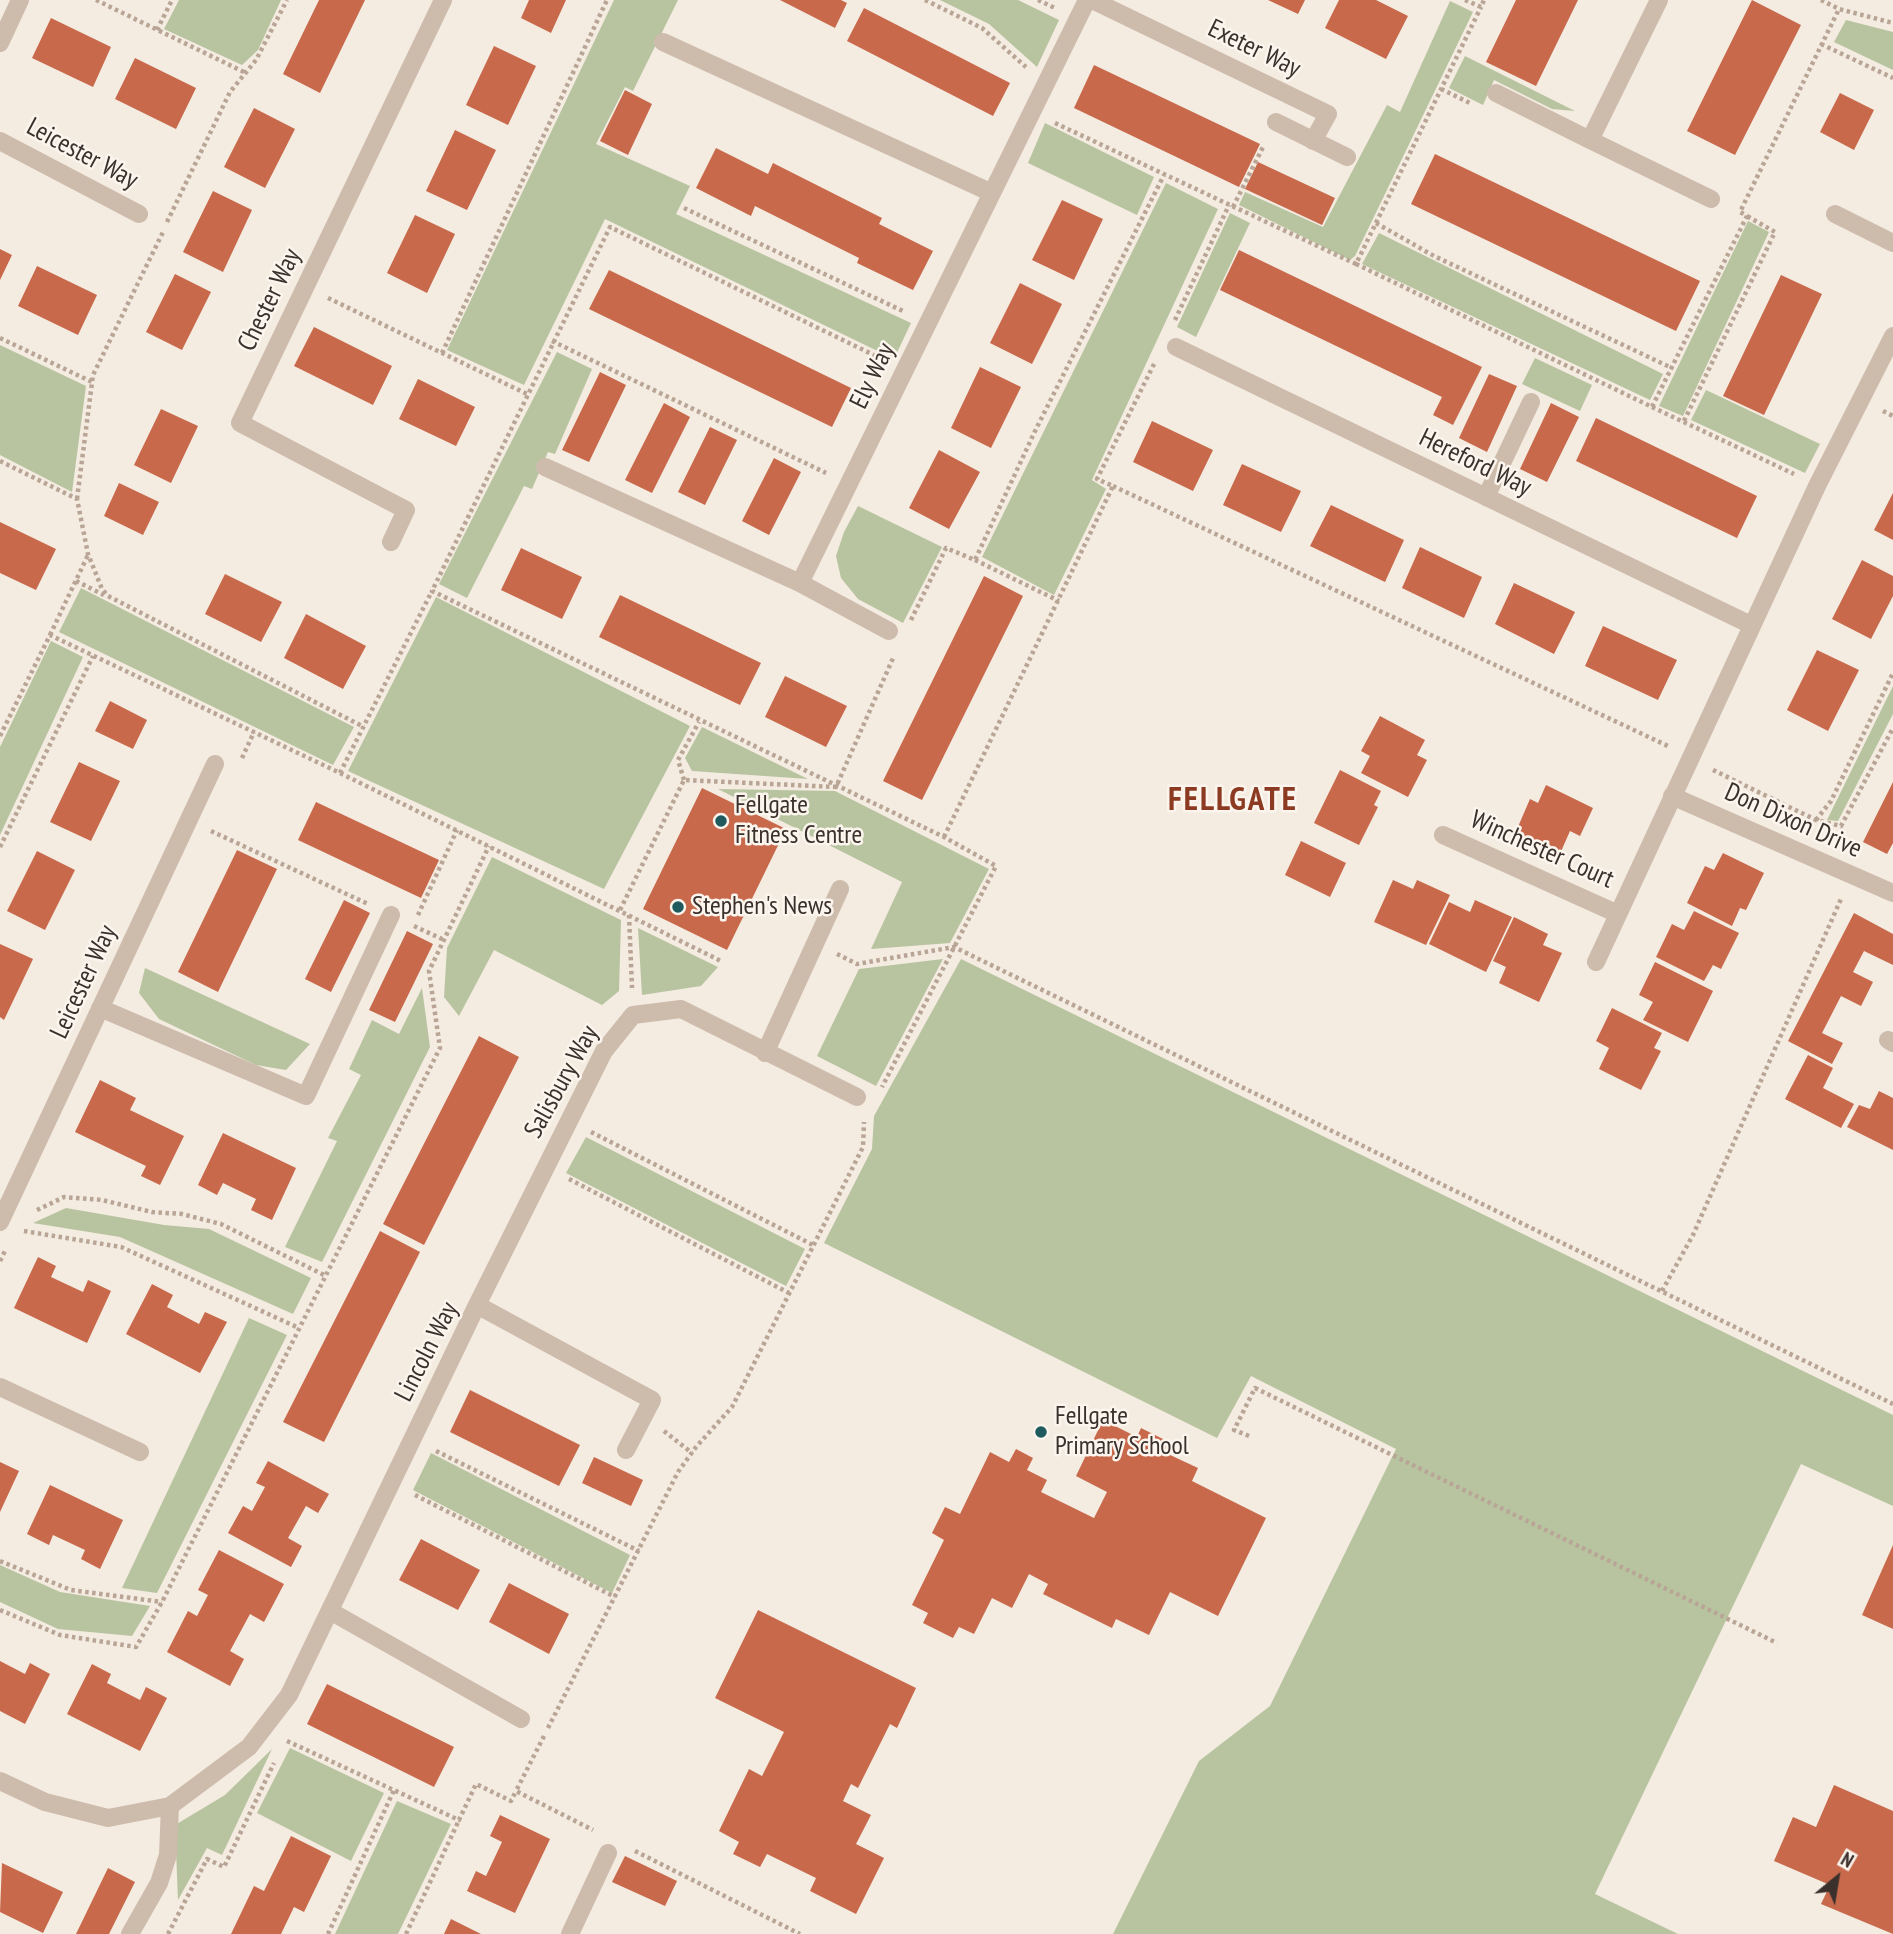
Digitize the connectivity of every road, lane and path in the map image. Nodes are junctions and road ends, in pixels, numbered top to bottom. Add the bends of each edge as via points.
1 (20, 0) edge
2 (96, 0) edge
3 (172, 0) edge
4 (287, 0) edge
5 (443, 0) edge
6 (607, 0) edge
7 (925, 0) edge
8 (1087, 0) edge
9 (1092, 0) edge
10 (1465, 0) edge
11 (1484, 0) edge
12 (1659, 0) edge
13 (1821, 0) edge
14 (1481, 8) junction
15 (1839, 9) junction
16 (1893, 23) edge
17 (157, 30) junction
18 (663, 42) dead end
19 (0, 43) edge
20 (1821, 44) junction
21 (246, 73) junction
22 (1893, 78) edge
23 (1045, 84) junction
24 (1496, 93) dead end
25 (1032, 112) junction
26 (1276, 122) joint
27 (1590, 140) junction
28 (0, 141) edge
29 (1313, 141) junction
30 (1348, 157) dead end
31 (1164, 175) junction
32 (992, 193) junction
33 (1711, 199) dead end
34 (1231, 206) junction
35 (684, 208) dead end
36 (139, 214) dead end
37 (1835, 214) dead end
38 (1747, 216) junction
39 (1376, 223) junction
40 (1893, 243) edge
41 (1356, 264) junction
42 (306, 287) junction
43 (929, 323) junction
44 (1170, 330) dead end
45 (1893, 336) edge
46 (0, 338) edge
47 (552, 341) dead end
48 (1167, 350) joint
49 (442, 353) junction
50 (1672, 368) junction
51 (92, 382) junction
52 (527, 394) dead end
53 (1531, 402) dead end
54 (1652, 407) junction
55 (1684, 421) junction
56 (0, 461) edge
57 (545, 467) dead end
58 (849, 485) junction
59 (1113, 486) junction
60 (1817, 486) junction
61 (1486, 497) junction
62 (77, 499) junction
63 (391, 542) dead end
64 (88, 554) junction
65 (975, 560) junction
66 (76, 581) junction
67 (800, 583) junction
68 (432, 591) dead end
69 (108, 596) junction
70 (1059, 601) junction
71 (1751, 625) junction
72 (908, 626) dead end
73 (889, 631) dead end
74 (50, 635) junction
75 (897, 649) dead end
76 (93, 656) junction
77 (1893, 673) edge
78 (699, 722) dead end
79 (364, 727) junction
80 (1893, 728) edge
81 (254, 732) junction
82 (0, 736) edge
83 (1667, 745) junction
84 (1662, 755) dead end
85 (1689, 758) junction
86 (215, 764) dead end
87 (237, 769) dead end
88 (340, 773) junction
89 (684, 780) junction
90 (1672, 796) junction
91 (214, 817) dead end
92 (1816, 820) junction
93 (457, 830) junction
94 (1443, 835) dead end
95 (944, 838) dead end
96 (489, 846) junction
97 (0, 847) edge
98 (1846, 874) junction
99 (841, 889) dead end
100 (1893, 893) edge
101 (620, 910) junction
102 (1618, 914) junction
103 (391, 915) junction
104 (629, 915) junction
105 (413, 926) junction
106 (442, 939) junction
107 (815, 944) junction
108 (954, 947) junction
109 (723, 962) dead end
110 (1596, 962) dead end
111 (100, 1008) junction
112 (633, 1015) junction
113 (765, 1053) junction
114 (878, 1094) dead end
115 (863, 1105) joint
116 (584, 1128) dead end
117 (560, 1175) dead end
118 (28, 1216) dead end
119 (8, 1226) edge
120 (10, 1240) dead end
121 (813, 1245) junction
122 (0, 1261) edge
123 (326, 1276) junction
124 (1662, 1292) junction
125 (789, 1293) junction
126 (477, 1305) junction
127 (299, 1328) junction
128 (0, 1387) edge
129 (1893, 1404) edge
130 (1249, 1436) dead end
131 (429, 1448) dead end
132 (626, 1450) dead end
133 (140, 1452) dead end
134 (408, 1491) dead end
135 (639, 1550) junction
136 (0, 1560) edge
137 (615, 1597) junction
138 (162, 1602) junction
139 (0, 1610) edge
140 (330, 1611) junction
141 (1777, 1643) dead end
142 (522, 1719) dead end
143 (0, 1781) edge
144 (394, 1790) junction
145 (516, 1791) junction
146 (170, 1806) junction
147 (459, 1820) junction
148 (603, 1835) dead end
149 (626, 1847) dead end
150 (608, 1853) dead end
151 (130, 1934) edge
152 (168, 1934) edge
153 (328, 1934) edge
154 (406, 1934) edge
155 (570, 1934) edge
156 (800, 1934) edge

1 - 19 street
2 - 17 path
3 - 17 path
4 - 21 path
5 - 42 street, Chester Way
6 - 49 path
7 - 23 path via 982,28
8 - 23 street, Ely Way
9 - 29 street, Exeter Way via 1328,114
10 - 14 path
11 - 14 path
12 - 27 street
13 - 15 path
14 - 39 path
15 - 16 path
15 - 20 path
17 - 21 path
18 - 32 street
20 - 22 path
20 - 38 path via 1740,212
21 - 51 path via 230,92
23 - 25 street, Ely Way
24 - 27 street
25 - 31 path
25 - 32 street, Ely Way
26 - 29 street
26 - 34 path
27 - 33 street
28 - 36 street, Leicester Way
29 - 30 street
31 - 34 path
31 - 65 path
32 - 43 street, Ely Way
34 - 41 path
34 - 44 path
35 - 43 path
37 - 40 street
38 - 50 path
38 - 55 path via 1775,232
39 - 41 path
39 - 50 path via 1434,256
41 - 54 path
42 - 49 path
42 - 63 street, Chester Way via 240,423 406,510
43 - 58 street, Ely Way
45 - 60 street
46 - 51 path
47 - 58 path
48 - 59 path via 1097,479
48 - 61 street, Hereford Way
49 - 52 path
50 - 54 path
51 - 62 path
53 - 61 street
54 - 55 path
55 - 60 path
56 - 62 path
57 - 67 street
58 - 67 street, Ely Way
59 - 70 path
59 - 83 path
60 - 71 street
61 - 71 street, Hereford Way
62 - 64 path
64 - 66 path
64 - 69 path
65 - 70 path
65 - 72 path via 946,548
66 - 69 path
66 - 74 path
67 - 73 street
68 - 79 path
69 - 79 path
70 - 95 path
71 - 85 street
74 - 76 path
74 - 82 path
75 - 89 path via 836,787
76 - 81 path
76 - 97 path
77 - 92 path via 1831,801
78 - 89 path via 678,760
79 - 88 path
80 - 92 path via 1841,826
81 - 87 path
81 - 88 path
83 - 84 path
83 - 85 path
85 - 90 street
85 - 92 path
86 - 111 street, Leicester Way
88 - 93 path
89 - 101 path
90 - 98 street, Don Dixon Drive
90 - 102 street, Winchester Court
91 - 103 path via 209,830
93 - 96 path
93 - 105 path
94 - 102 street, Winchester Court
96 - 101 path
96 - 106 path
98 - 100 street, Don Dixon Drive
98 - 124 path via 1844,892 1728,1158
99 - 107 street
101 - 104 path
102 - 110 street, Winchester Court
103 - 105 path
103 - 111 street via 306,1096
104 - 109 path
104 - 112 path
105 - 106 path
106 - 123 path via 429,971 440,1048
107 - 108 path via 857,964
107 - 113 street
108 - 114 path
108 - 124 path
111 - 119 street, Leicester Way
112 - 113 street, Salisbury Way via 681,1009
112 - 126 street, Salisbury Way via 604,1051
113 - 115 street, Salisbury Way
115 - 121 path via 863,1147
116 - 121 path
117 - 125 path
118 - 123 path via 64,1197 182,1214 221,1224
119 - 127 path via 121,1247
120 - 122 path
121 - 125 path
123 - 127 path
124 - 129 path
125 - 135 path via 732,1407 678,1472
126 - 132 street, Lincoln Way via 652,1399
126 - 140 street, Lincoln Way
127 - 138 path
128 - 133 street
130 - 141 path via 1234,1430 1255,1388
131 - 135 path
134 - 137 path
135 - 137 path
136 - 138 path via 71,1590
137 - 145 path
138 - 139 path via 136,1647 60,1635
140 - 142 street
140 - 146 street, Lincoln Way via 289,1695 250,1747
143 - 146 street, Lincoln Way via 45,1802 108,1818
144 - 147 path
144 - 152 path via 283,1739 224,1867 207,1858
144 - 153 path
145 - 147 path via 511,1801 477,1784
145 - 148 path
146 - 151 street via 168,1856 159,1883
147 - 154 path
149 - 156 path
150 - 155 street

